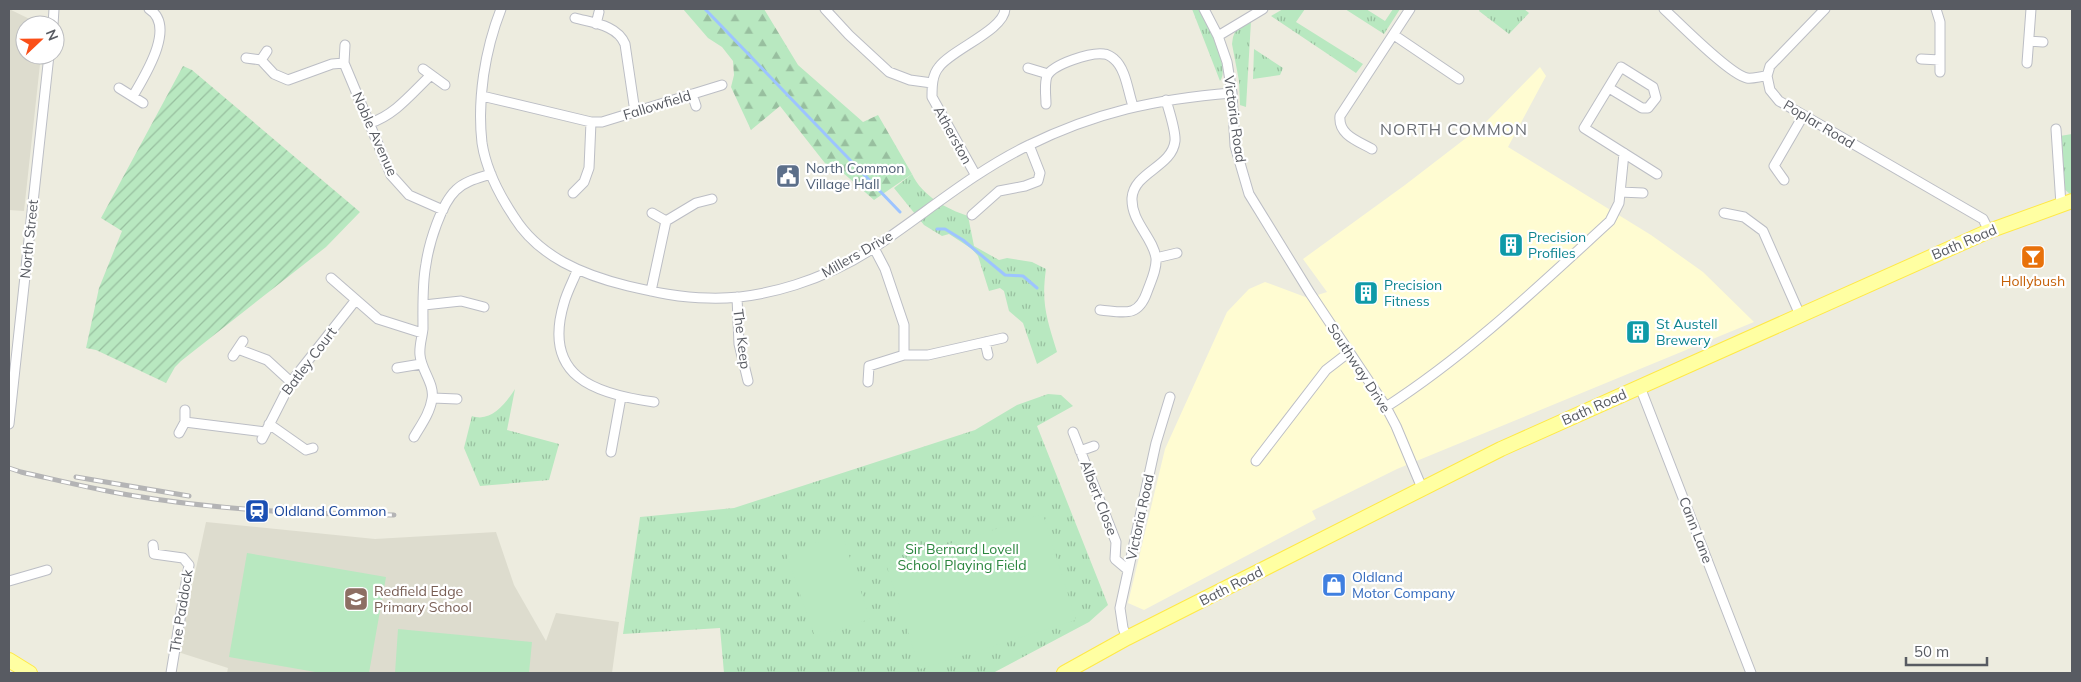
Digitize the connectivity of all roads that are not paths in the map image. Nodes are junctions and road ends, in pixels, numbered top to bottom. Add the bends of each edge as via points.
1 (149, 9) edge
2 (501, 9) edge
3 (826, 9) edge
4 (1005, 9) edge
5 (1204, 9) edge
6 (1263, 9) edge
7 (1410, 9) edge
8 (1664, 9) edge
9 (1824, 9) edge
10 (1936, 9) edge
11 (2031, 9) edge
12 (599, 12) dead end
13 (575, 18) dead end
14 (596, 24) junction
15 (1394, 35) junction
16 (1218, 36) junction
17 (2030, 41) junction
18 (2043, 42) dead end
19 (345, 45) dead end
20 (267, 51) dead end
21 (246, 58) dead end
22 (1921, 59) dead end
23 (260, 60) junction
24 (1940, 60) junction
25 (344, 63) junction
26 (2027, 63) dead end
27 (48, 65) edge
28 (1028, 68) dead end
29 (422, 69) dead end
30 (1940, 72) dead end
31 (1048, 74) junction
32 (431, 75) junction
33 (1767, 76) junction
34 (1459, 79) dead end
35 (932, 83) junction
36 (445, 85) dead end
37 (722, 85) dead end
38 (119, 88) dead end
39 (1609, 88) junction
40 (1232, 93) junction
41 (692, 94) junction
42 (133, 96) junction
43 (482, 96) junction
44 (1166, 100) junction
45 (143, 102) dead end
46 (1046, 104) dead end
47 (696, 106) dead end
48 (1133, 106) junction
49 (635, 112) junction
50 (1803, 116) junction
51 (370, 122) junction
52 (591, 122) junction
53 (2056, 129) dead end
54 (1030, 145) junction
55 (1372, 149) dead end
56 (1624, 153) junction
57 (491, 174) junction
58 (976, 174) junction
59 (1657, 174) dead end
60 (1784, 180) dead end
61 (573, 192) dead end
62 (1620, 192) junction
63 (1643, 193) dead end
64 (712, 199) dead end
65 (2067, 203) edge
66 (443, 210) junction
67 (652, 213) dead end
68 (1724, 213) dead end
69 (972, 215) dead end
70 (666, 220) junction
71 (1989, 231) junction
72 (874, 248) junction
73 (1178, 253) dead end
74 (1285, 254) joint
75 (1156, 258) junction
76 (577, 271) junction
77 (331, 278) dead end
78 (651, 291) junction
79 (737, 297) junction
80 (355, 301) junction
81 (424, 304) junction
82 (484, 307) dead end
83 (1100, 310) dead end
84 (1800, 315) junction
85 (422, 333) junction
86 (1003, 338) dead end
87 (985, 342) junction
88 (238, 349) dead end
89 (1348, 353) junction
90 (988, 354) dead end
91 (904, 355) junction
92 (421, 364) junction
93 (919, 364) dead end
94 (397, 368) dead end
95 (748, 381) dead end
96 (291, 382) junction
97 (868, 382) dead end
98 (1640, 387) junction
99 (621, 397) junction
100 (1170, 397) dead end
101 (433, 398) junction
102 (457, 398) dead end
103 (654, 402) dead end
104 (1386, 407) junction
105 (185, 410) dead end
106 (185, 422) junction
107 (9, 424) edge
108 (265, 432) junction
109 (1073, 432) dead end
110 (179, 433) dead end
111 (414, 437) dead end
112 (1094, 446) dead end
113 (313, 448) dead end
114 (1080, 451) junction
115 (611, 452) dead end
116 (1256, 461) dead end
117 (1422, 488) junction
118 (153, 545) dead end
119 (47, 570) dead end
120 (1128, 570) junction
121 (9, 581) edge
122 (1127, 638) junction
123 (9, 660) edge
124 (30, 673) edge
125 (170, 673) edge
126 (1064, 673) edge
127 (1751, 673) edge

1 - 42 street via 159,22 156,54
2 - 43 street, Millers Drive via 491,33
3 - 35 street via 889,72 910,80
4 - 35 street via 999,22 939,66
5 - 16 street, Victoria Road
6 - 16 street
7 - 15 street
8 - 33 street via 1738,74 1748,78
9 - 33 street via 1770,66
10 - 24 street via 1940,22
11 - 17 street
12 - 14 street
13 - 14 street
14 - 49 street via 621,36 625,44
15 - 34 street
15 - 55 street via 1340,116 1339,124 1344,132
16 - 40 street, Victoria Road via 1227,62
17 - 18 street
17 - 26 street
19 - 25 street, Noble Avenue
20 - 23 street
21 - 23 street
22 - 24 street
23 - 25 street via 274,74 288,80 332,64
24 - 30 street
25 - 51 street, Noble Avenue
27 - 107 street, North Street
28 - 31 street
29 - 32 street
31 - 46 street
31 - 48 street via 1072,60 1106,54 1121,68
32 - 36 street
32 - 51 street via 384,119
33 - 50 street, Poplar Road via 1770,90 1779,101
35 - 58 street, Atherston via 932,97
37 - 41 street, Fallowfield
38 - 42 street
39 - 39 street via 1621,67 1654,87 1656,98 1648,108 1642,108
39 - 56 street via 1584,128
40 - 44 street, Millers Drive
40 - 74 street, Victoria Road via 1235,146 1249,194
41 - 47 street
41 - 49 street, Fallowfield
42 - 45 street
43 - 52 street, Fallowfield
43 - 57 street, Millers Drive via 482,144
44 - 48 street, Millers Drive
44 - 75 street via 1175,141 1172,151 1136,185 1132,197 1138,224
48 - 54 street, Millers Drive via 1073,125
49 - 52 street, Fallowfield
50 - 60 street via 1774,166
50 - 71 street, Poplar Road via 1983,219
51 - 66 street, Noble Avenue via 391,175 409,195
52 - 61 street via 589,168 584,182
53 - 65 street
54 - 58 street, Millers Drive
54 - 69 street via 1040,173 1038,181 999,191
56 - 59 street
56 - 62 street
57 - 66 street via 457,188
57 - 76 street, Millers Drive via 523,233 541,249
58 - 72 street, Millers Drive
62 - 63 street
62 - 104 street via 1619,203 1610,221 1475,342
64 - 70 street via 694,199
65 - 71 main road, Bath Road
66 - 81 street via 426,264
67 - 70 street
68 - 84 street via 1744,217 1763,231
70 - 78 street
71 - 84 main road, Bath Road
72 - 79 street, Millers Drive via 816,277
72 - 91 street via 885,269 904,325
73 - 75 street
74 - 89 street, Southway Drive
75 - 83 street via 1153,276 1138,309 1126,312
76 - 78 street, Millers Drive
76 - 99 street via 564,303 560,347 567,365 578,378
77 - 80 street
78 - 79 street, Millers Drive via 679,296
79 - 95 street, The Keep via 739,344
80 - 85 street via 378,319
80 - 96 street, Batley Court
81 - 82 street via 461,301
81 - 85 street
84 - 98 main road, Bath Road
85 - 92 street via 419,348
86 - 87 street
87 - 90 street
87 - 91 street via 928,355
88 - 96 street via 267,360
89 - 104 street, Southway Drive
89 - 116 street via 1326,370
91 - 93 street
91 - 97 street via 866,363
92 - 94 street
92 - 101 street
96 - 108 street, Batley Court
98 - 117 main road, Bath Road
98 - 127 street, Cann Lane
99 - 103 street
99 - 115 street
100 - 120 street, Victoria Road via 1156,443
101 - 102 street
101 - 111 street via 428,414
104 - 117 street, Southway Drive
105 - 106 street
106 - 108 street
106 - 110 street
108 - 113 street via 306,450
109 - 114 street, Albert Close
112 - 114 street, Albert Close
114 - 120 street, Albert Close via 1116,542 1115,559
117 - 122 main road, Bath Road
118 - 125 street, The Paddock via 154,554 183,558 190,565
119 - 121 street
120 - 122 street, Victoria Road via 1120,608
122 - 126 main road, Bath Road
123 - 124 main road

